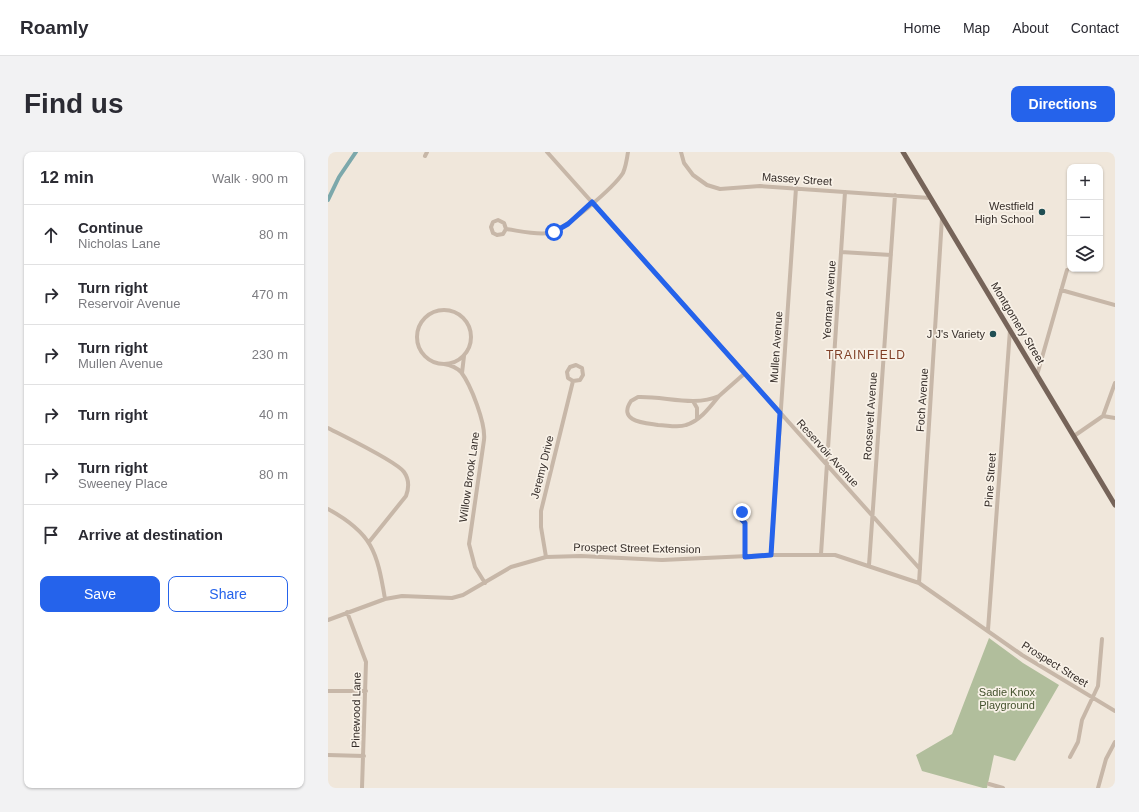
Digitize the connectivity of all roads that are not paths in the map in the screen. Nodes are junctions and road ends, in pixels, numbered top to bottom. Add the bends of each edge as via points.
1 (547, 152) edge
2 (628, 152) edge
3 (681, 152) edge
4 (903, 152) edge
5 (796, 188) junction
6 (845, 192) junction
7 (895, 195) junction
8 (930, 198) junction
9 (592, 202) junction
10 (942, 218) junction
11 (506, 229) dead end
12 (841, 252) junction
13 (891, 255) junction
14 (1067, 270) dead end
15 (1061, 290) junction
16 (1115, 305) edge
17 (1010, 330) junction
18 (464, 356) junction
19 (444, 364) junction
20 (462, 373) junction
21 (744, 374) junction
22 (1037, 375) junction
23 (574, 381) junction
24 (1115, 383) edge
25 (719, 396) junction
26 (693, 401) junction
27 (780, 413) junction
28 (1103, 416) junction
29 (1115, 418) edge
30 (697, 419) junction
31 (328, 428) edge
32 (1074, 436) junction
33 (827, 465) junction
34 (1115, 503) edge
35 (328, 509) edge
36 (742, 512) dead end
37 (872, 517) junction
38 (369, 542) junction
39 (821, 554) junction
40 (771, 555) junction
41 (546, 557) junction
42 (745, 557) junction
43 (869, 565) junction
44 (920, 569) junction
45 (486, 583) junction
46 (919, 583) junction
47 (385, 599) junction
48 (347, 612) junction
49 (328, 620) edge
50 (988, 630) junction
51 (1102, 639) dead end
52 (328, 691) edge
53 (366, 691) junction
54 (1094, 698) junction
55 (1115, 711) edge
56 (1115, 742) edge
57 (328, 755) edge
58 (364, 756) junction
59 (1070, 757) dead end
60 (990, 784) dead end
61 (362, 788) edge
62 (1003, 788) edge
63 (1098, 788) edge

1 - 9 street, Reservoir Avenue
2 - 9 street via 621,175 610,188
3 - 5 street, Massey Street via 684,163 693,175 714,188
4 - 8 main road, Montgomery Street
5 - 6 street, Massey Street
5 - 27 street, Mullen Avenue
6 - 7 street, Massey Street
6 - 12 street, Yeoman Avenue
7 - 8 street, Massey Street
7 - 13 street, Roosevelt Avenue
8 - 10 main road, Montgomery Street
9 - 11 street via 568,224 554,232 538,234
9 - 21 street, Reservoir Avenue
10 - 17 main road, Montgomery Street
10 - 44 street, Foch Avenue
12 - 13 street
12 - 33 street, Yeoman Avenue
13 - 37 street, Roosevelt Avenue
14 - 15 street
15 - 16 street
15 - 22 street
17 - 22 main road, Montgomery Street
17 - 50 street, Pine Street
18 - 19 street via 457,361
18 - 19 street via 472,340 468,323 459,314 450,310 433,312 420,323 418,344 428,359
18 - 20 street
19 - 20 street
20 - 45 street, Willow Brook Lane via 484,427 469,544 475,567
21 - 25 street
21 - 27 street, Reservoir Avenue
22 - 32 main road, Montgomery Street
23 - 23 street, Jeremy Drive via 568,378 567,372 570,367 576,365 582,368 583,375 580,380
23 - 41 street, Jeremy Drive via 541,511
24 - 28 street
25 - 26 street
25 - 30 street
26 - 30 street via 697,408
26 - 30 street via 638,397 631,401 628,412 632,420 640,423 679,426
27 - 33 street, Reservoir Avenue
27 - 40 street, Mullen Avenue
28 - 29 street
28 - 32 street
31 - 38 street via 397,465 407,477 406,496
32 - 34 main road, Montgomery Street
33 - 37 street, Reservoir Avenue
33 - 39 street, Yeoman Avenue
35 - 38 street via 351,522
36 - 42 street via 742,520 745,523
37 - 43 street, Roosevelt Avenue
37 - 44 street, Reservoir Avenue
38 - 47 street via 378,561
39 - 40 street, Prospect Street Extension
39 - 43 street, Prospect Street Extension via 835,555
40 - 42 street, Prospect Street Extension
41 - 42 street, Prospect Street Extension via 662,560
41 - 45 street, Prospect Street Extension via 511,567
43 - 46 street, Prospect Street Extension
44 - 46 street, Foch Avenue
45 - 47 street, Prospect Street Extension via 457,597 402,596
46 - 50 street, Prospect Street Extension
47 - 48 street, Prospect Street Extension
48 - 49 street, Prospect Street Extension
48 - 53 street, Pinewood Lane via 366,662
50 - 54 street, Prospect Street via 1022,655
51 - 54 street via 1098,686
52 - 53 street
53 - 58 street, Pinewood Lane
54 - 55 street, Prospect Street
54 - 59 street via 1082,720 1078,742
56 - 63 street via 1106,759
57 - 58 street
58 - 61 street, Pinewood Lane
60 - 62 street

